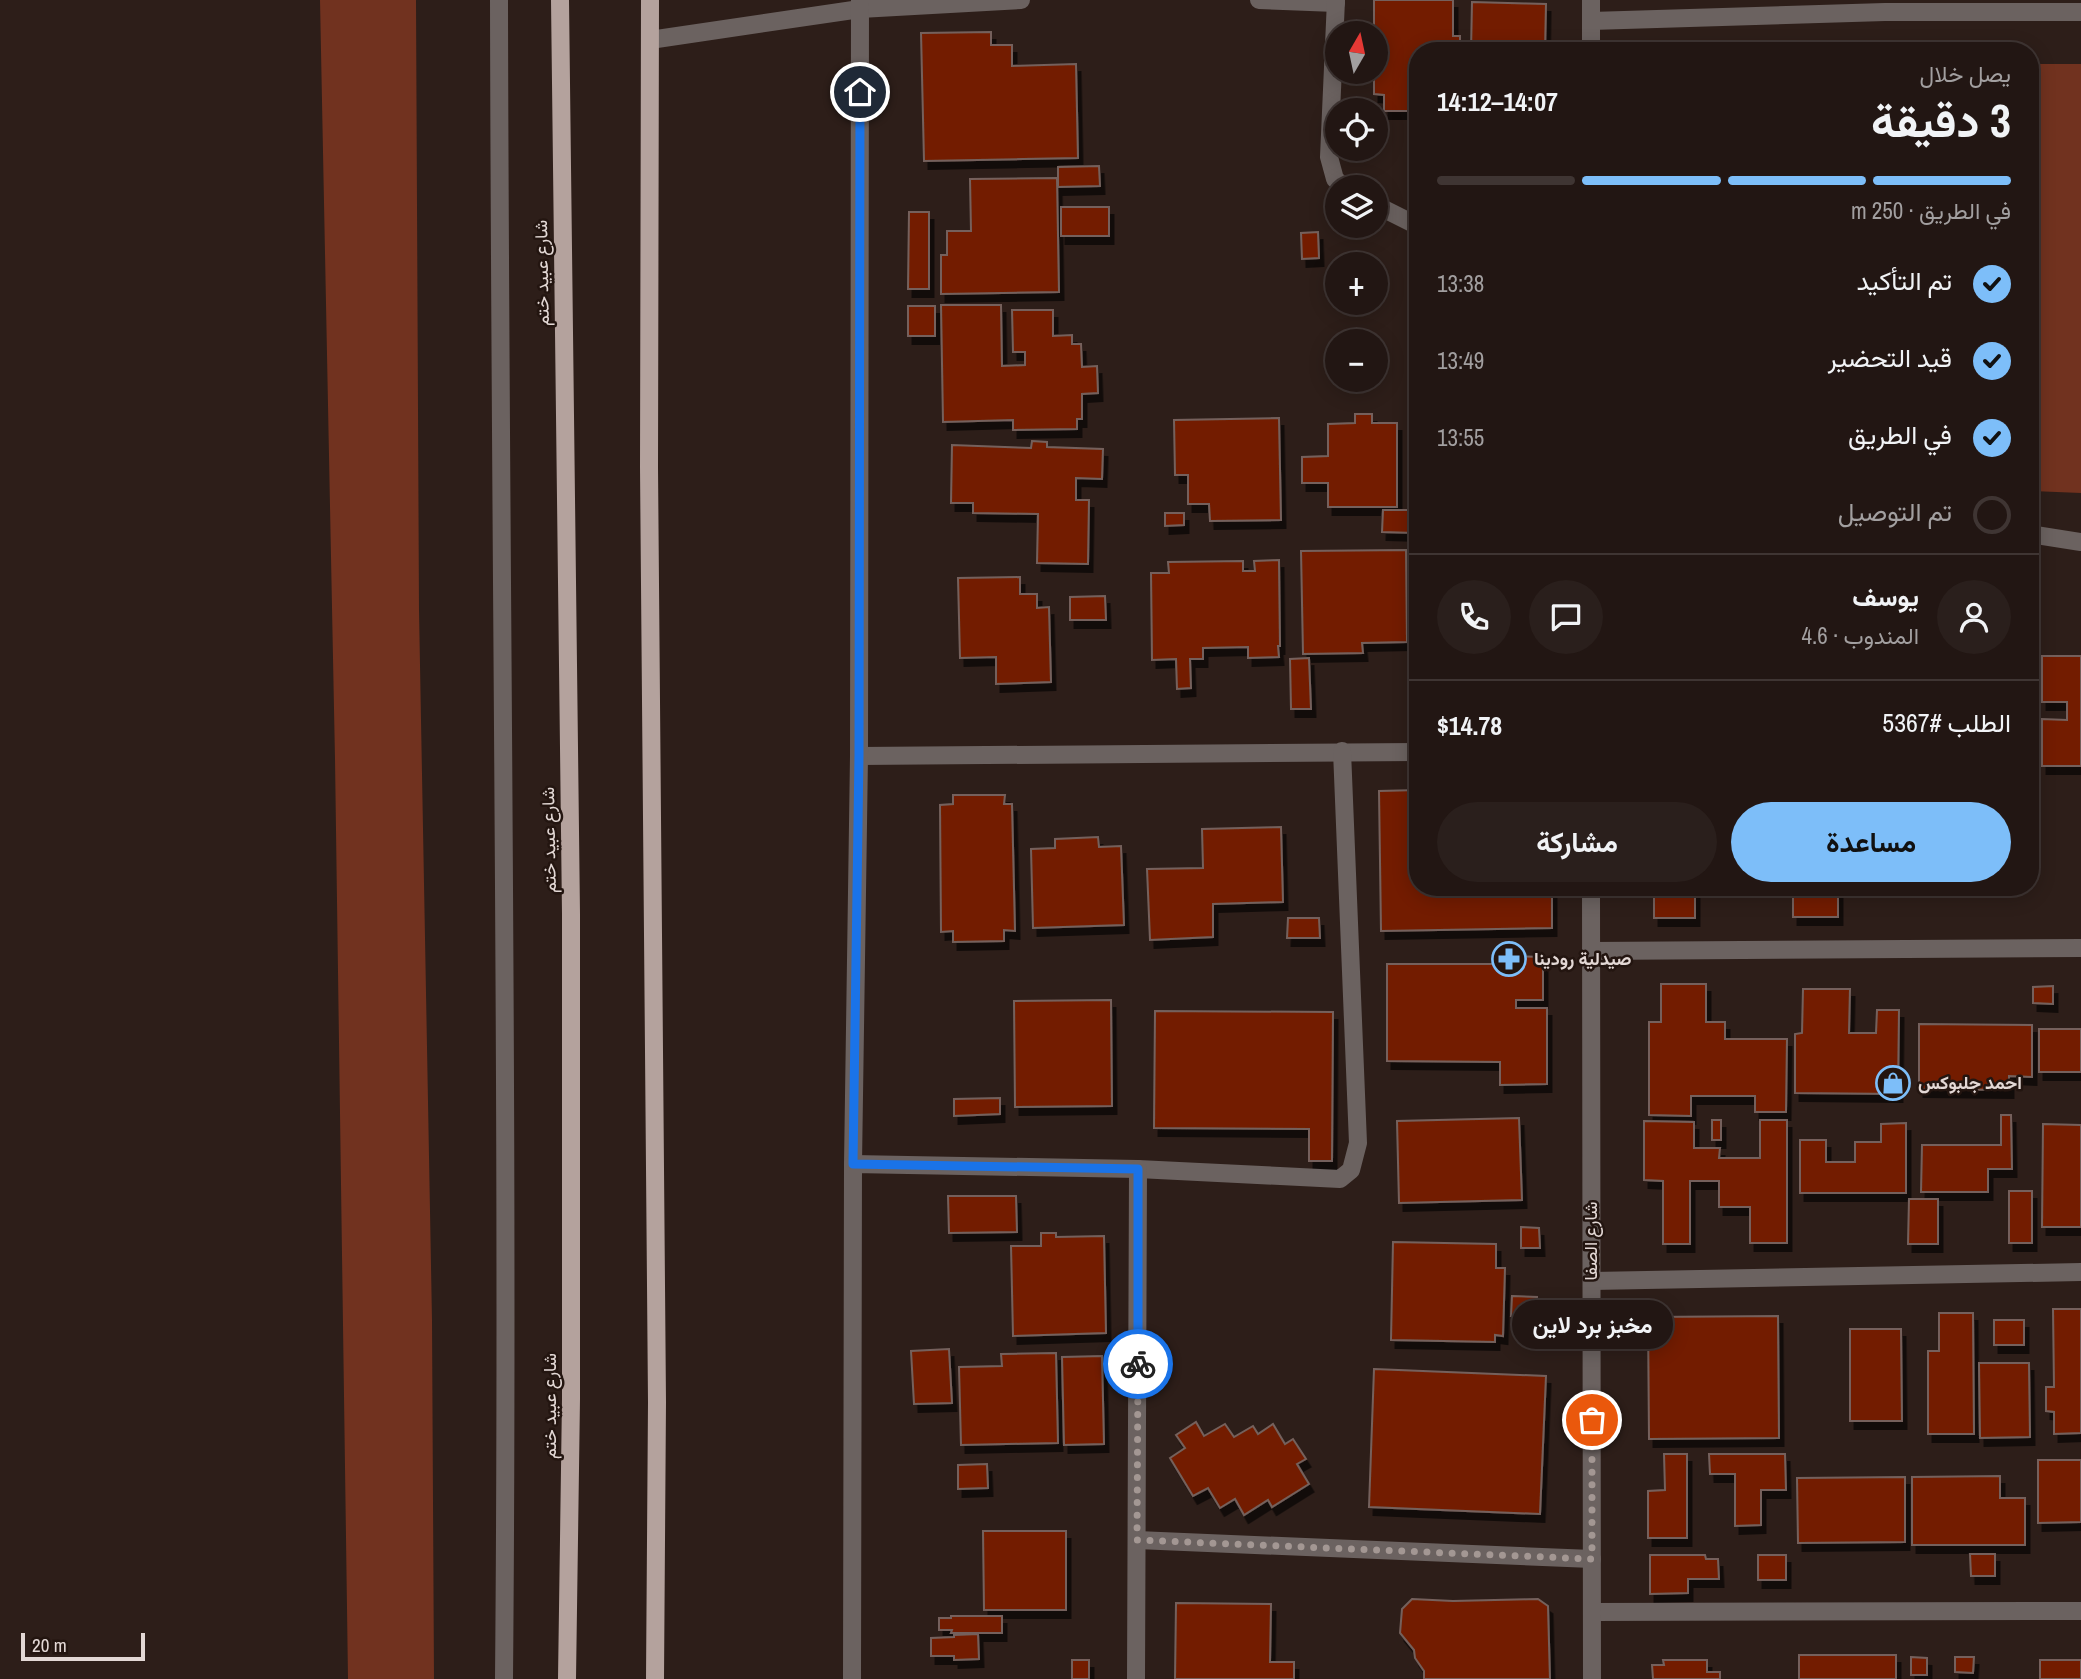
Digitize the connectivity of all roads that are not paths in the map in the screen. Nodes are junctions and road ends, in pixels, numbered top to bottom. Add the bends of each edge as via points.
1 (499, 0) edge
2 (560, 0) edge
3 (650, 0) edge
4 (1021, 0) edge
5 (1259, 0) edge
6 (1591, 0) edge
7 (1336, 1) edge
8 (860, 5) edge
9 (2081, 12) edge
10 (1591, 21) junction
11 (650, 40) junction
12 (1591, 42) edge
13 (1334, 175) edge
14 (1388, 211) edge
15 (1409, 222) edge
16 (2039, 535) edge
17 (2081, 542) edge
18 (1342, 751) junction
19 (1409, 752) edge
20 (859, 755) junction
21 (1591, 896) edge
22 (2081, 948) edge
23 (1591, 951) junction
24 (853, 1164) junction
25 (1138, 1169) junction
26 (2081, 1272) edge
27 (1591, 1281) junction
28 (1137, 1540) junction
29 (1592, 1559) junction
30 (2081, 1611) edge
31 (1592, 1612) junction
32 (504, 1679) edge
33 (567, 1679) edge
34 (655, 1679) edge
35 (852, 1679) edge
36 (1136, 1679) edge
37 (1592, 1679) edge

1 - 32 street
2 - 33 main road, شارع عبيد ختم via 571,942
3 - 11 main road
4 - 8 street
5 - 7 street
6 - 10 street
7 - 13 street via 1329,157
8 - 11 street
8 - 20 street
9 - 10 street via 1885,12
10 - 12 street
11 - 34 main road
14 - 15 street
16 - 17 street
18 - 19 street
18 - 20 street
18 - 25 street via 1358,1143 1351,1170 1340,1179
20 - 24 street
21 - 23 street, شارع الصفا
22 - 23 street
23 - 27 street, شارع الصفا
24 - 25 street
24 - 35 street
25 - 28 street
26 - 27 street
27 - 29 street, شارع الصفا
28 - 29 street
28 - 36 street
29 - 31 street, شارع الصفا
30 - 31 street
31 - 37 street, شارع الصفا

